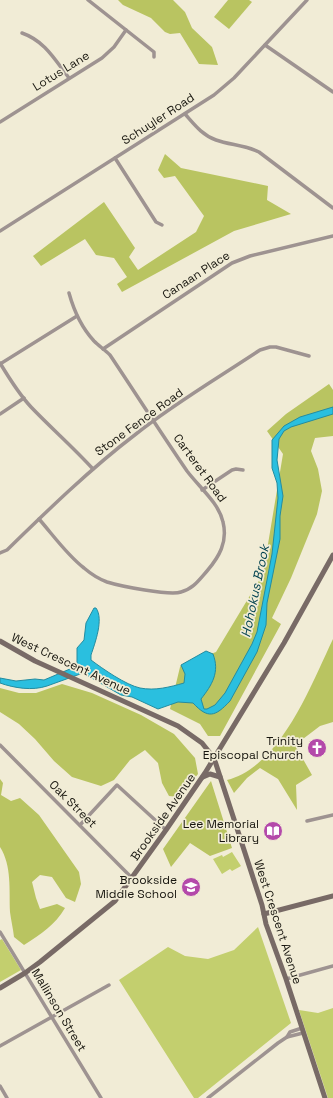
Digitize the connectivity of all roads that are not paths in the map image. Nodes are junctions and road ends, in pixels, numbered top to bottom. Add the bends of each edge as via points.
1 (88, 0) edge
2 (307, 0) edge
3 (126, 30) junction
4 (22, 34) dead end
5 (265, 45) junction
6 (154, 57) dead end
7 (69, 78) junction
8 (333, 92) edge
9 (185, 114) junction
10 (0, 122) edge
11 (115, 158) junction
12 (333, 208) edge
13 (162, 225) dead end
14 (0, 231) edge
15 (333, 236) edge
16 (69, 293) dead end
17 (77, 316) junction
18 (103, 349) junction
19 (309, 356) dead end
20 (0, 364) edge
21 (24, 398) junction
22 (0, 414) edge
23 (154, 420) junction
24 (92, 469) junction
25 (243, 470) dead end
26 (202, 490) junction
27 (39, 519) junction
28 (0, 553) edge
29 (333, 555) edge
30 (0, 641) edge
31 (0, 744) edge
32 (214, 758) junction
33 (203, 777) junction
34 (220, 777) junction
35 (333, 815) edge
36 (307, 821) dead end
37 (80, 825) junction
38 (166, 830) junction
39 (132, 878) junction
40 (333, 896) edge
41 (264, 914) junction
42 (0, 932) edge
43 (1, 938) edge
44 (333, 966) edge
45 (25, 973) junction
46 (286, 979) junction
47 (108, 985) dead end
48 (0, 988) edge
49 (51, 1017) junction
50 (302, 1031) junction
51 (0, 1046) edge
52 (0, 1086) edge
53 (7, 1098) edge
54 (101, 1098) edge
55 (208, 1098) edge
56 (324, 1098) edge

1 - 3 street
2 - 5 street, Schuyler Road
3 - 6 street via 154,52
3 - 7 street, Lotus Lane via 108,53
4 - 7 street via 42,44
5 - 8 street
5 - 9 street, Schuyler Road via 224,87
7 - 10 street, Lotus Lane
9 - 11 street, Schuyler Road
9 - 12 street via 209,137 259,152
11 - 13 street via 156,222
11 - 14 street, Schuyler Road
15 - 18 street, Canaan Place via 232,262
16 - 17 street, Carteret Road
17 - 18 street, Carteret Road via 92,339
17 - 20 street
18 - 23 street, Carteret Road via 110,355
19 - 23 street, Stone Fence Road via 276,347 264,348
20 - 21 street
21 - 22 street
21 - 24 street
23 - 24 street, Stone Fence Road
23 - 26 street, Carteret Road
24 - 27 street, Stone Fence Road
25 - 26 street via 232,470
26 - 27 street, Carteret Road via 220,512 224,541 215,562 197,583 181,592 169,593 115,584 98,578 76,562
27 - 28 street, Stone Fence Road via 7,550
29 - 32 main road, Brookside Avenue via 284,643
30 - 32 main road, West Crescent Avenue via 36,661 178,726 202,743
31 - 37 street, Oak Street
32 - 33 main road, Brookside Avenue
32 - 34 main road, West Crescent Avenue
33 - 34 main road via 210,774
33 - 38 main road, Brookside Avenue
34 - 41 main road, West Crescent Avenue
35 - 36 street
37 - 38 street via 117,785
37 - 39 street, Oak Street
38 - 39 main road, Brookside Avenue
39 - 45 main road, Brookside Avenue via 112,904
40 - 41 main road
41 - 46 main road, West Crescent Avenue
42 - 43 street, Mallinson Street
43 - 45 street, Mallinson Street
44 - 46 street
45 - 48 main road, Brookside Avenue
45 - 49 street, Mallinson Street
46 - 50 main road, West Crescent Avenue
47 - 49 street
49 - 51 street
49 - 54 street, Mallinson Street
50 - 55 street via 290,1032 287,1037
50 - 56 main road, West Crescent Avenue
52 - 53 street

